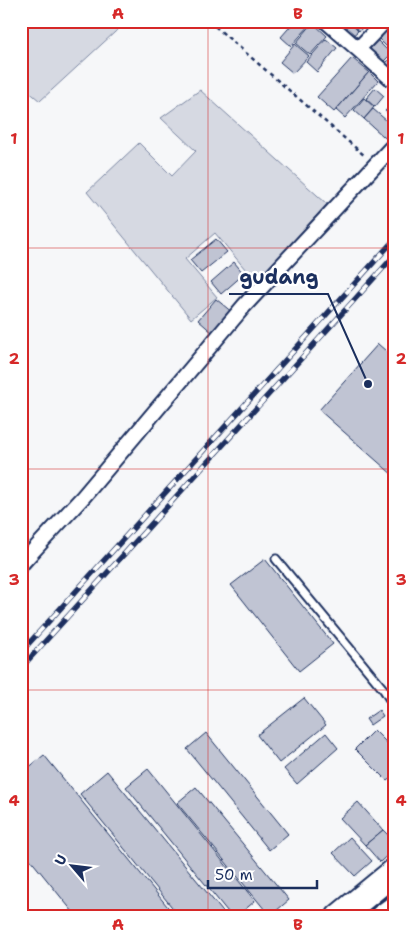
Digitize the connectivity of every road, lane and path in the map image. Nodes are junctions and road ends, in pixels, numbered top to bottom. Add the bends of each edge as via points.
1 (209, 21) edge
2 (326, 21) edge
3 (385, 21) edge
4 (358, 48) junction
5 (394, 81) edge
6 (394, 145) edge
7 (375, 165) junction
8 (276, 560) dead end
9 (21, 564) edge
10 (394, 706) edge
11 (394, 872) edge
12 (394, 909) edge
13 (339, 917) edge
14 (383, 917) edge

1 - 7 path
2 - 4 street
3 - 4 street
4 - 5 street
6 - 7 street
7 - 9 street via 244,306
8 - 10 lane
11 - 13 highway
12 - 14 highway

